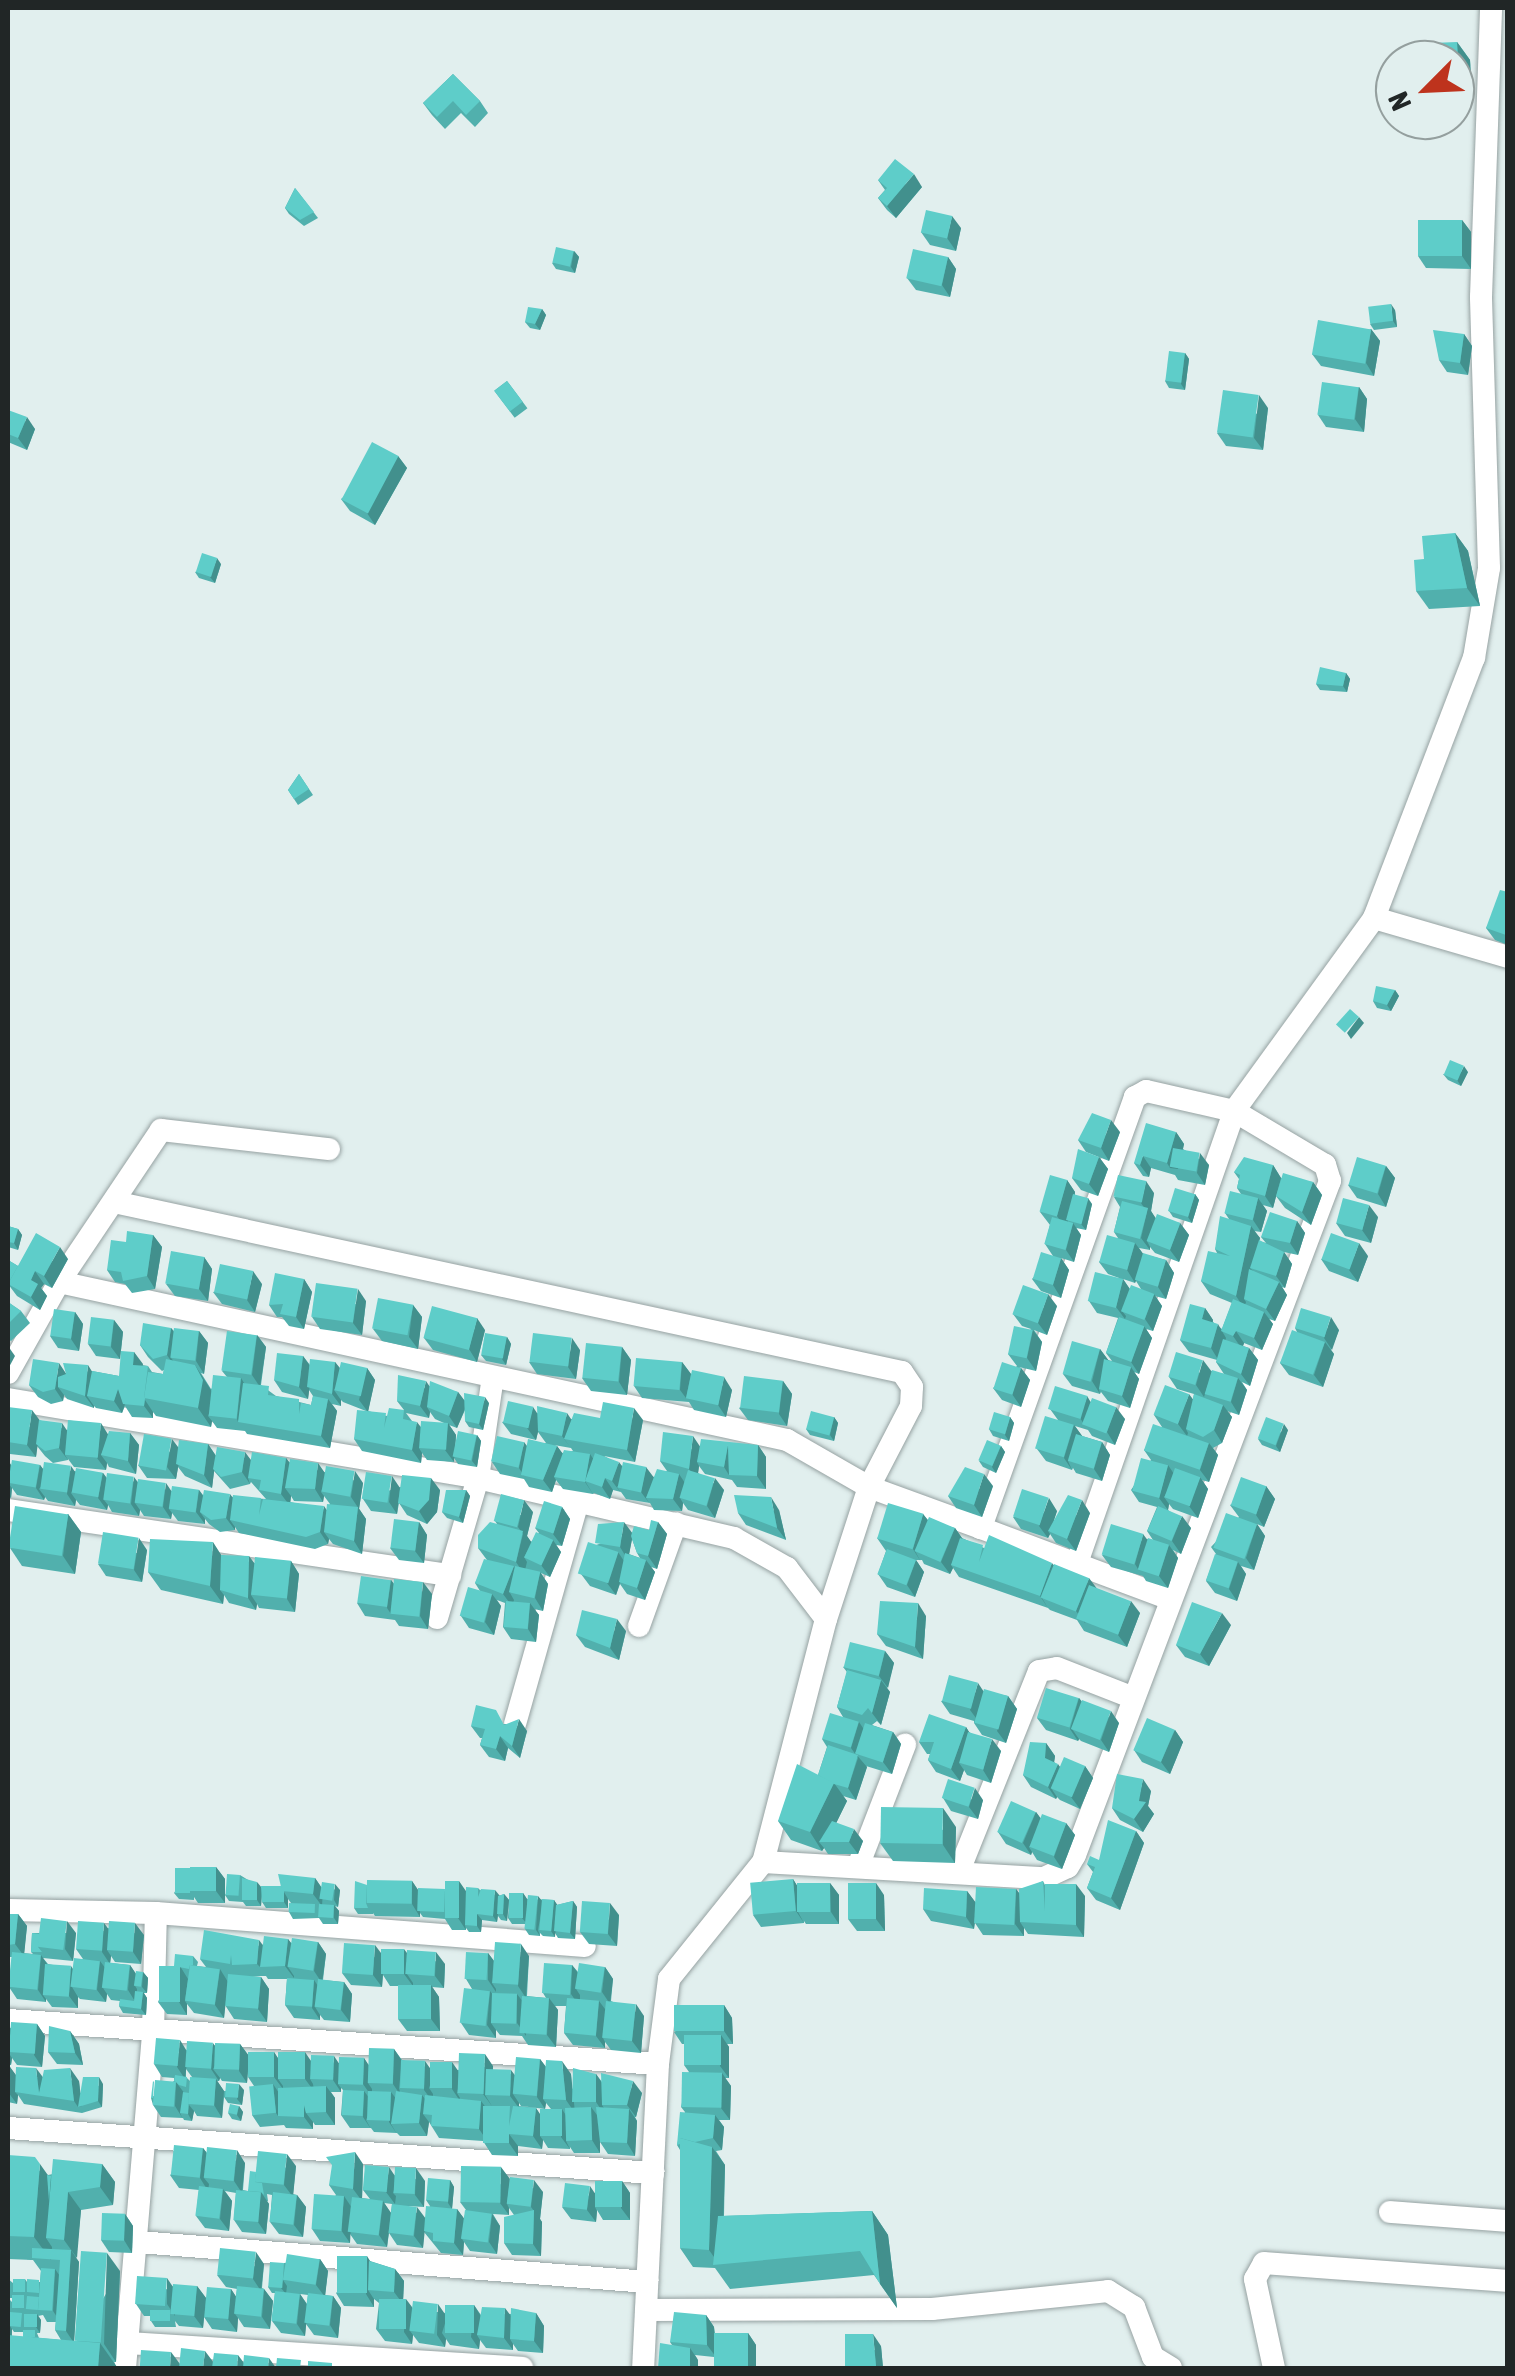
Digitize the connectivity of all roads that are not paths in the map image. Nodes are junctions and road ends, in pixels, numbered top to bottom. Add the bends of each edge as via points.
1 (1491, 8) edge
2 (1374, 918) junction
3 (1508, 957) edge
4 (1234, 1111) junction
5 (330, 1149) dead end
6 (114, 1202) junction
7 (59, 1282) junction
8 (8, 1374) edge
9 (493, 1377) junction
10 (8, 1399) edge
11 (478, 1478) junction
12 (869, 1487) junction
13 (578, 1502) junction
14 (8, 1510) edge
15 (676, 1523) junction
16 (981, 1528) junction
17 (1077, 1563) junction
18 (450, 1575) junction
19 (1170, 1598) junction
20 (437, 1618) dead end
21 (826, 1619) junction
22 (639, 1626) dead end
23 (1131, 1697) junction
24 (515, 1724) edge
25 (905, 1746) dead end
26 (762, 1862) junction
27 (860, 1864) junction
28 (959, 1870) junction
29 (8, 1910) edge
30 (156, 1912) junction
31 (584, 1946) edge
32 (8, 2020) edge
33 (153, 2032) junction
34 (658, 2064) junction
35 (8, 2128) edge
36 (142, 2136) junction
37 (653, 2172) junction
38 (1390, 2212) dead end
39 (1508, 2221) edge
40 (138, 2242) junction
41 (1508, 2281) edge
42 (647, 2282) junction
43 (646, 2310) junction
44 (126, 2343) junction
45 (124, 2368) edge
46 (522, 2368) edge
47 (643, 2368) edge
48 (1171, 2368) edge
49 (1274, 2368) edge

1 - 2 street via 1481,297 1484,611 1474,658
2 - 3 street
2 - 4 street
4 - 16 street via 1171,1093 1135,1097
4 - 17 street
4 - 19 street via 1325,1166 1330,1181
5 - 6 street via 165,1127
6 - 7 street
6 - 12 street via 902,1372 912,1387 911,1406
7 - 8 street
7 - 9 street
9 - 11 street
9 - 12 street via 787,1440
10 - 11 street
11 - 13 street
11 - 18 street
12 - 16 street
12 - 21 street
13 - 15 street
13 - 24 street
14 - 18 street
15 - 21 street via 764,1551 787,1568
15 - 22 street
16 - 17 street
17 - 19 street
18 - 20 street
19 - 23 street
21 - 26 street
23 - 28 street via 1068,1867 1044,1878
23 - 28 street via 1057,1668 1039,1670
25 - 27 street
26 - 27 street
26 - 34 street via 677,1963
27 - 28 street
29 - 30 street
30 - 31 street
30 - 33 street
32 - 33 street
33 - 34 street via 437,2044
33 - 36 street
34 - 37 street
35 - 36 street
36 - 37 street
36 - 40 street
37 - 42 street
38 - 39 street
40 - 42 street
40 - 44 street
41 - 49 street via 1264,2263 1255,2279
42 - 43 street
43 - 47 street
43 - 48 street via 932,2308 1108,2290 1134,2308 1150,2352
44 - 45 street
44 - 46 street

